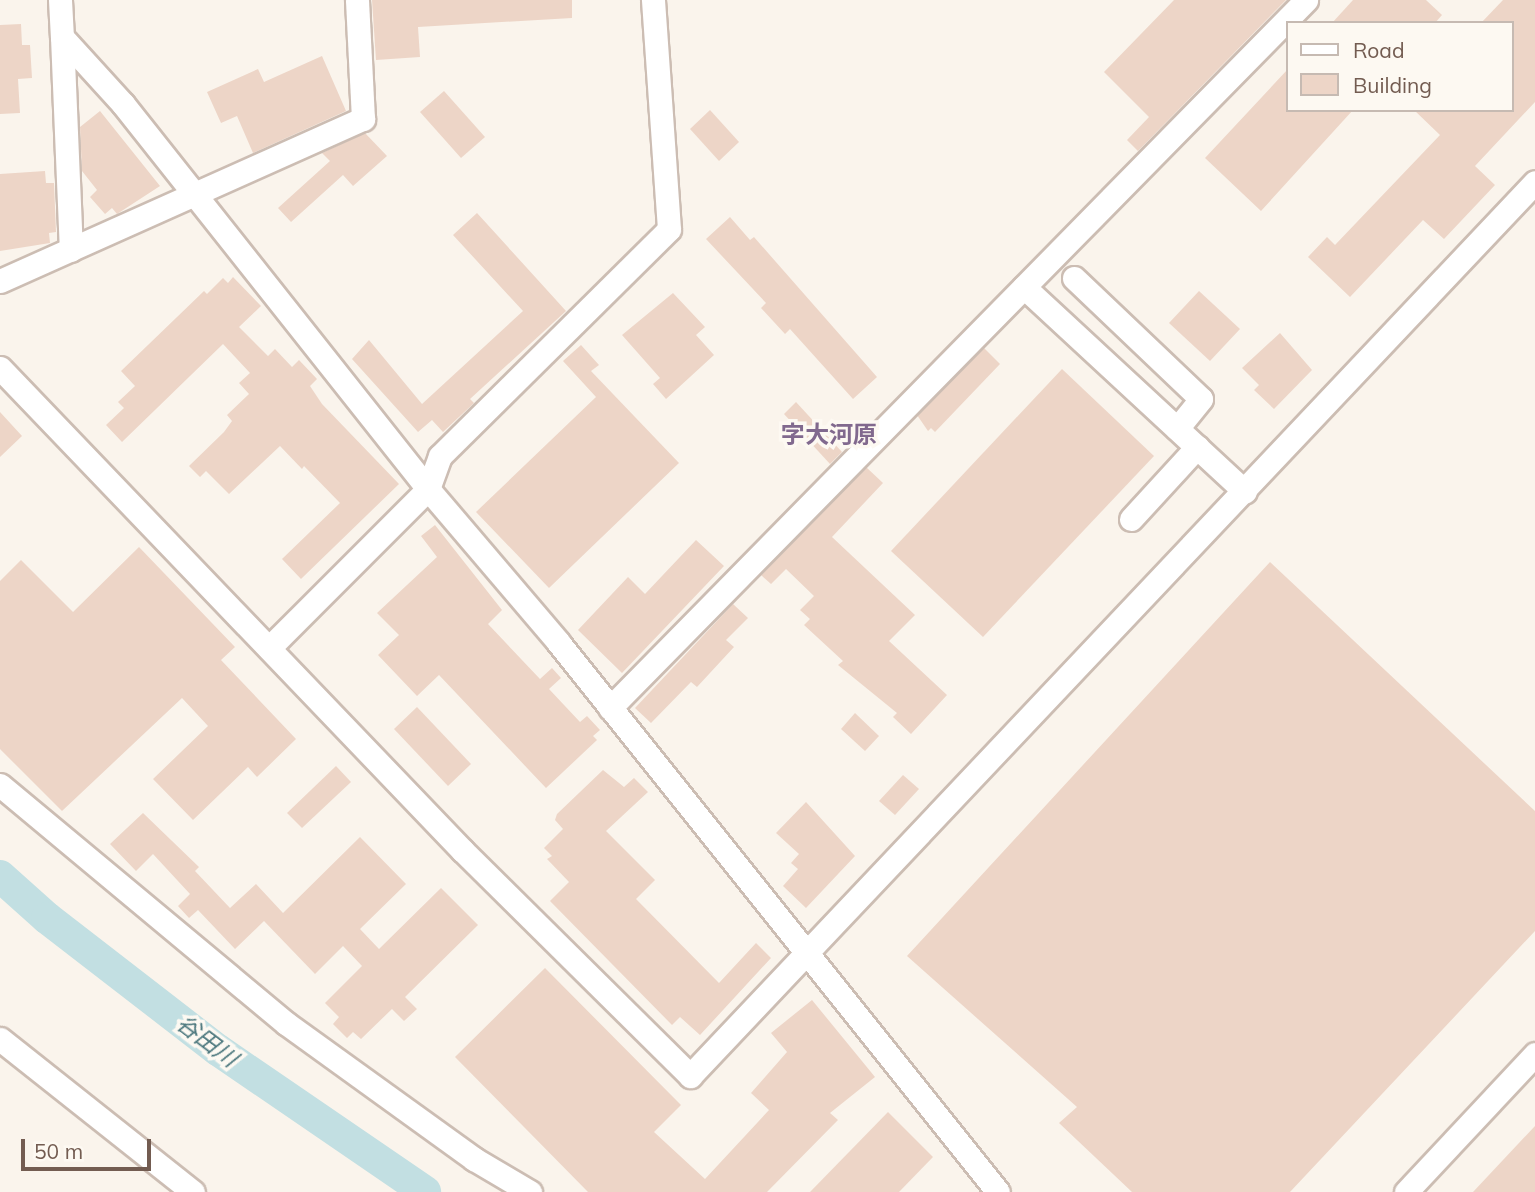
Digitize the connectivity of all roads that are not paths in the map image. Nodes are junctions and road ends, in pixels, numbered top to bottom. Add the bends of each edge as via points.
1 (60, 0) edge
2 (356, 0) edge
3 (653, 0) edge
4 (1306, 0) edge
5 (62, 37) junction
6 (1535, 182) edge
7 (194, 197) junction
8 (71, 250) junction
9 (1074, 278) dead end
10 (0, 281) edge
11 (1024, 287) junction
12 (0, 368) edge
13 (1177, 429) junction
14 (1197, 447) junction
15 (428, 489) junction
16 (1245, 492) junction
17 (1131, 519) dead end
18 (269, 648) junction
19 (610, 708) junction
20 (0, 785) edge
21 (805, 957) junction
22 (0, 1039) edge
23 (1535, 1054) edge
24 (194, 1192) edge
25 (530, 1192) edge
26 (998, 1192) edge
27 (1406, 1192) edge

1 - 5 street
2 - 7 street via 363,119
3 - 15 street via 669,229 440,456
4 - 11 street
5 - 7 street via 123,104
5 - 8 street
6 - 16 street
7 - 8 street
7 - 15 street
8 - 10 street
9 - 13 street via 1202,399
11 - 13 street
11 - 19 street
12 - 18 street
13 - 14 street
14 - 16 street
14 - 17 street
15 - 18 street
15 - 19 street
16 - 21 street
18 - 21 street via 463,851 690,1076
19 - 21 street
20 - 25 street via 287,1024 474,1159
21 - 26 street
22 - 24 street
23 - 27 street

